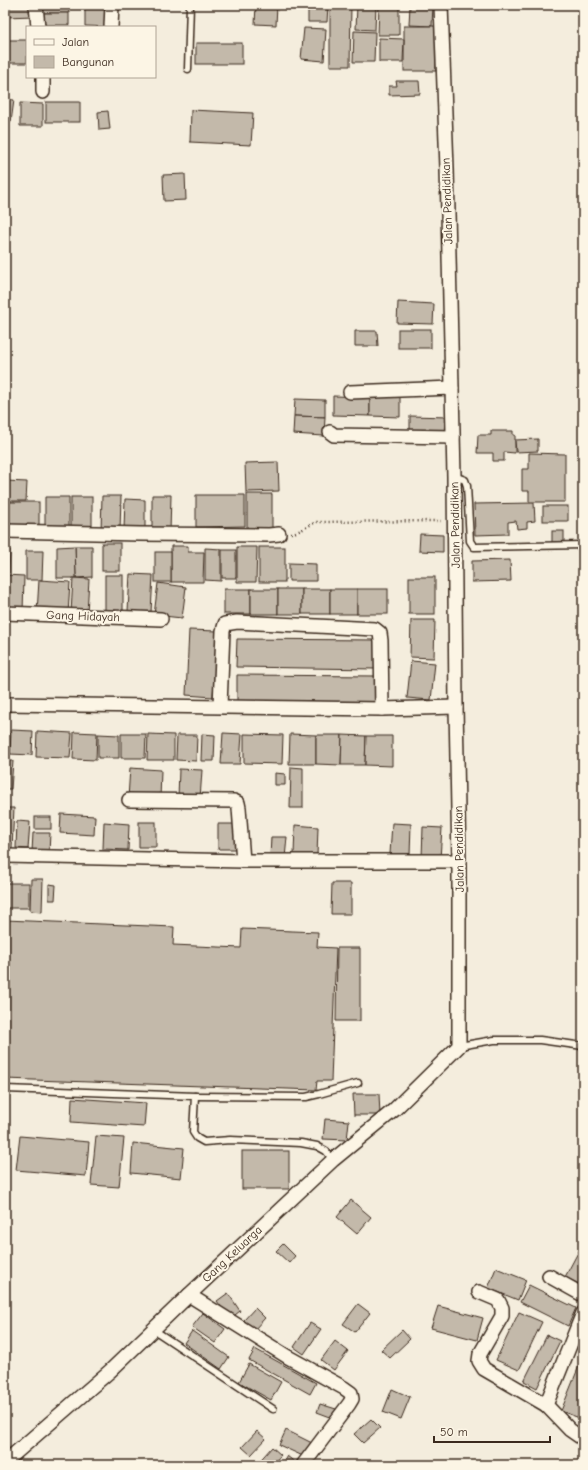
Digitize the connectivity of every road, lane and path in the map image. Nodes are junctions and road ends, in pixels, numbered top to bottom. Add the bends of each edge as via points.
1 (36, 5) edge
2 (112, 5) edge
3 (190, 5) edge
4 (441, 5) edge
5 (38, 26) edge
6 (111, 26) edge
7 (188, 69) dead end
8 (43, 78) edge
9 (42, 92) dead end
10 (452, 388) junction
11 (350, 392) dead end
12 (330, 432) dead end
13 (454, 438) junction
14 (454, 476) junction
15 (455, 521) junction
16 (5, 531) edge
17 (279, 534) joint
18 (583, 545) edge
19 (5, 613) edge
20 (161, 619) dead end
21 (5, 704) edge
22 (220, 706) junction
23 (456, 707) junction
24 (382, 708) junction
25 (129, 800) dead end
26 (5, 856) edge
27 (243, 861) junction
28 (459, 861) junction
29 (459, 1046) junction
30 (583, 1046) edge
31 (358, 1083) dead end
32 (5, 1089) edge
33 (195, 1096) junction
34 (333, 1160) junction
35 (549, 1276) dead end
36 (479, 1292) dead end
37 (189, 1295) junction
38 (583, 1295) edge
39 (583, 1313) edge
40 (154, 1330) junction
41 (546, 1405) junction
42 (273, 1409) dead end
43 (583, 1439) edge
44 (5, 1462) edge
45 (302, 1465) edge

1 - 5 street
2 - 6 street
3 - 7 lane
4 - 10 street, Jalan Pendidikan
8 - 9 street
10 - 11 street
10 - 13 street, Jalan Pendidikan
12 - 13 street via 334,435
13 - 14 street, Jalan Pendidikan
14 - 15 street, Jalan Pendidikan
14 - 18 lane via 465,480 467,486 470,541 474,547
15 - 17 path via 317,522 298,532
15 - 23 street, Jalan Pendidikan
16 - 17 street
19 - 20 street, Gang Hidayah
21 - 22 street
22 - 24 street
22 - 24 street via 223,631 225,624 237,622 375,629 380,633 381,641
23 - 24 street
23 - 28 street, Jalan Pendidikan
25 - 27 street via 238,803
26 - 27 street
27 - 28 street
28 - 29 street, Jalan Pendidikan
29 - 30 lane via 494,1040 540,1040
29 - 34 street, Gang Keluarga via 394,1110
31 - 33 lane via 306,1096
32 - 33 lane
33 - 34 lane via 193,1132 204,1142 230,1140 302,1143 317,1146 326,1151
34 - 37 street, Gang Keluarga
35 - 38 street
36 - 41 street via 498,1300 502,1316 480,1354 479,1361 484,1369
37 - 40 street, Gang Keluarga
37 - 45 street via 351,1393 352,1399 349,1404
39 - 41 street
40 - 42 lane
40 - 44 street, Gang Keluarga
41 - 43 street via 570,1430

